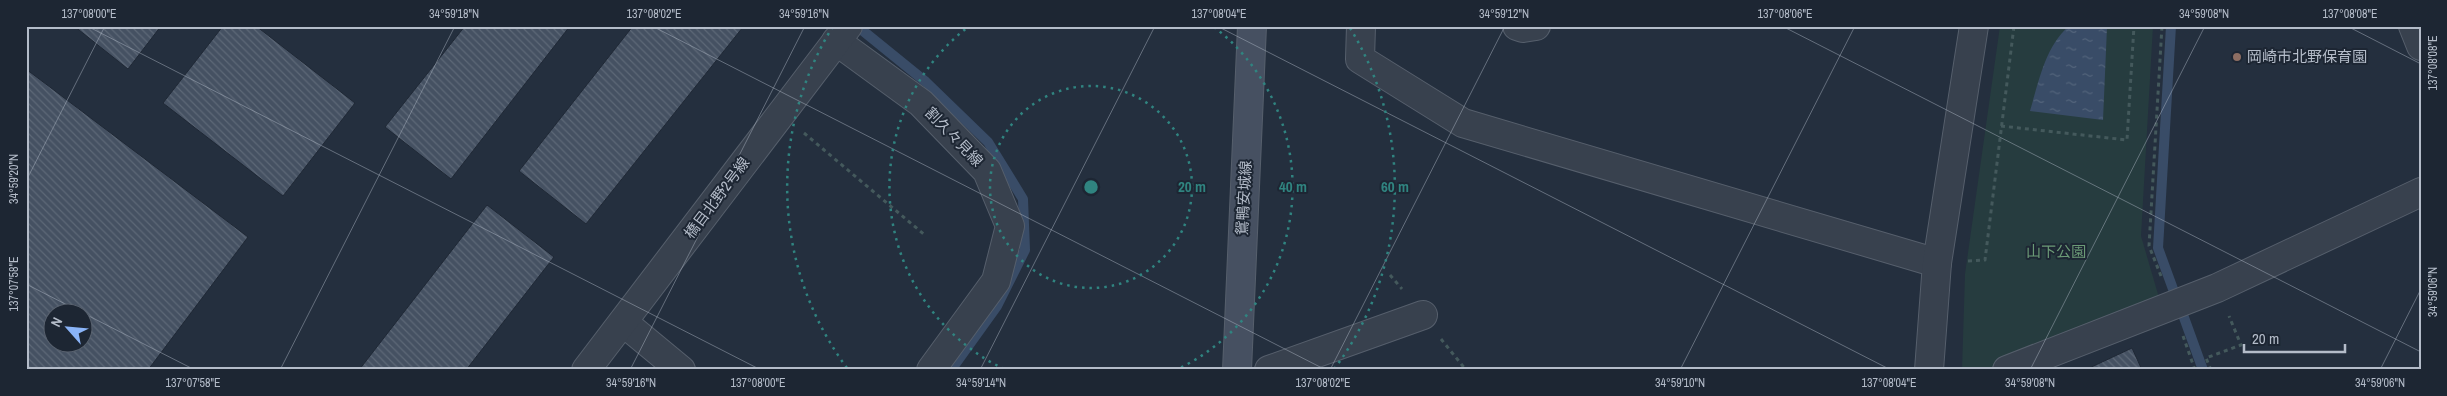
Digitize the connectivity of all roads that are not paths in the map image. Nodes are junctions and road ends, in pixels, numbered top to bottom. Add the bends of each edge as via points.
1 (1252, 26) edge
2 (1361, 26) edge
3 (1517, 26) edge
4 (1536, 26) edge
5 (1974, 26) edge
6 (2412, 26) edge
7 (842, 34) edge
8 (2421, 46) edge
9 (2421, 192) edge
10 (1937, 263) junction
11 (1423, 315) dead end
12 (622, 322) junction
13 (586, 370) edge
14 (681, 370) edge
15 (931, 370) edge
16 (1237, 370) edge
17 (1268, 370) edge
18 (1929, 370) edge
19 (2007, 370) edge

1 - 16 main road, 鴛鴨安城線
2 - 10 street via 1360,59 1462,123
3 - 4 street
5 - 10 street
6 - 8 street
7 - 12 street, 橋目北野2号線
7 - 15 street, 割久々見線 via 921,103 987,171 1010,226 996,281
9 - 19 street via 2217,288
10 - 18 street
11 - 17 street
12 - 13 street, 橋目北野2号線
12 - 14 street

